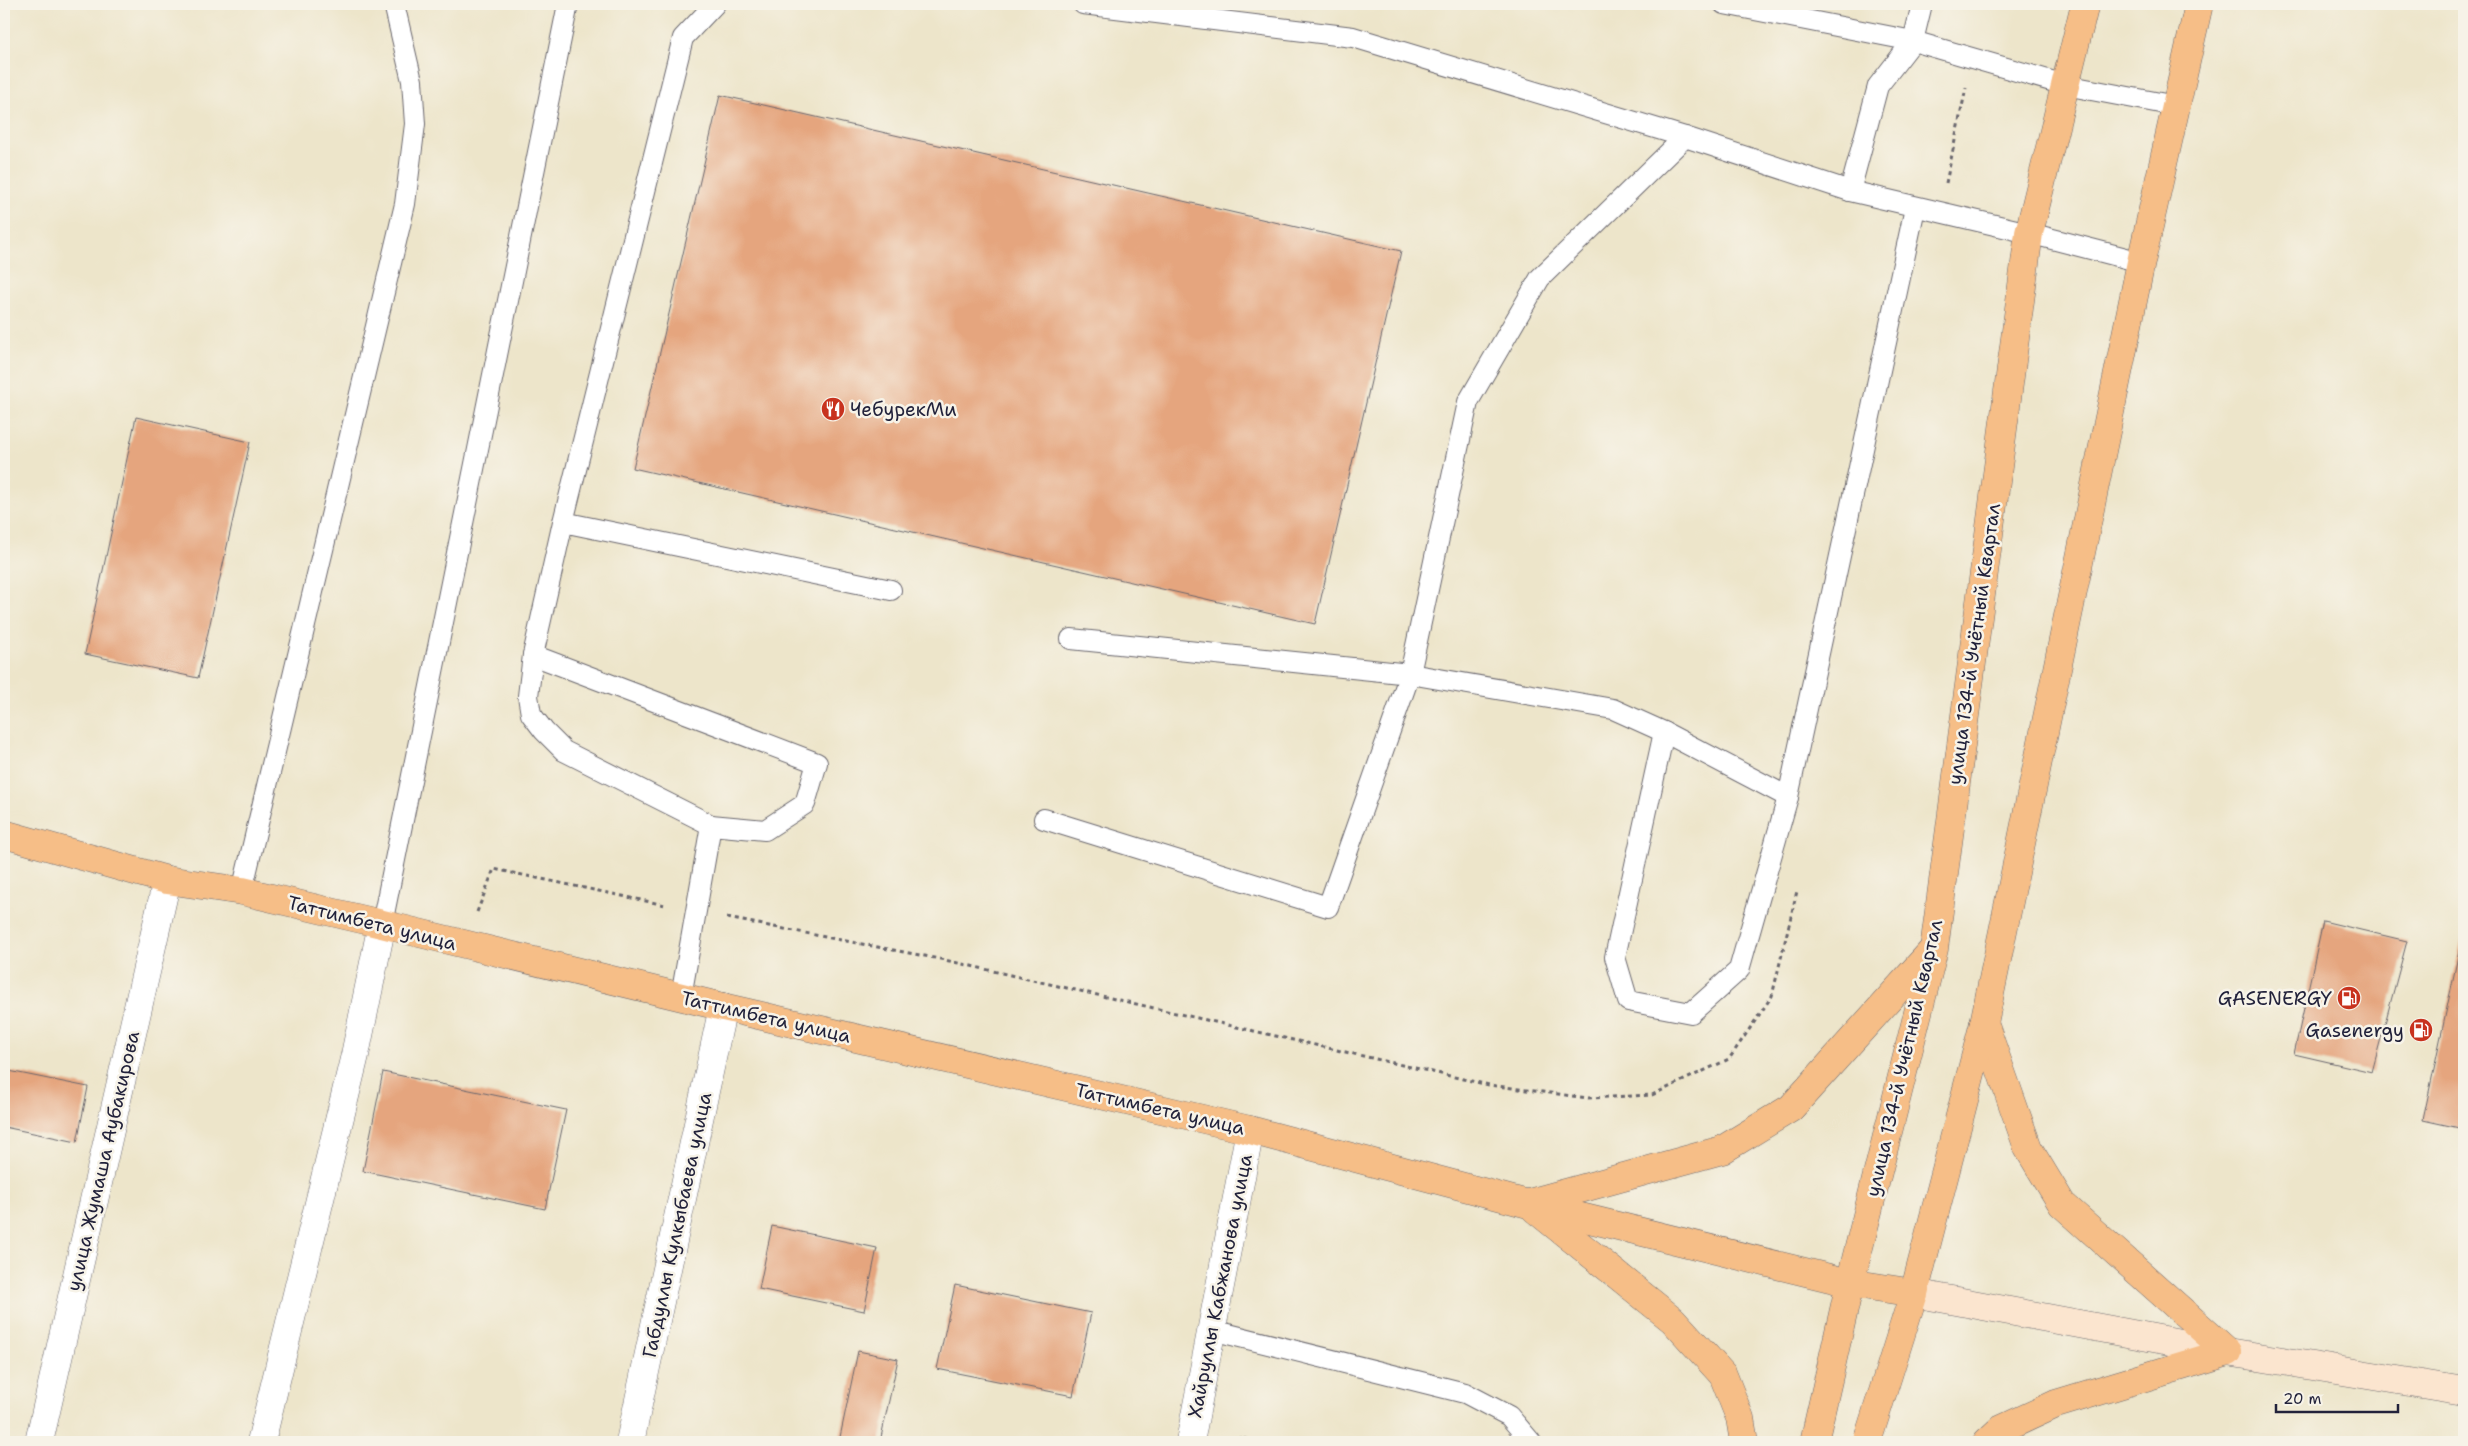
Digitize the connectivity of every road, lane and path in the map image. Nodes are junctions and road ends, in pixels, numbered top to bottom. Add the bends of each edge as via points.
1 (394, 4) edge
2 (568, 4) edge
3 (715, 4) edge
4 (1084, 4) edge
5 (1724, 4) edge
6 (1922, 4) edge
7 (2086, 4) edge
8 (2199, 4) edge
9 (1913, 41) junction
10 (1972, 59) junction
11 (2065, 86) junction
12 (2176, 106) junction
13 (1685, 136) junction
14 (1850, 191) junction
15 (1915, 208) junction
16 (1940, 213) junction
17 (2028, 232) junction
18 (2141, 262) junction
19 (563, 522) junction
20 (891, 590) dead end
21 (1071, 639) dead end
22 (534, 655) junction
23 (1410, 674) junction
24 (1664, 732) junction
25 (1788, 797) junction
26 (1044, 819) dead end
27 (711, 825) junction
28 (4, 834) edge
29 (167, 880) junction
30 (242, 891) junction
31 (382, 924) junction
32 (1934, 949) junction
33 (681, 997) junction
34 (723, 1007) junction
35 (1984, 1023) junction
36 (1250, 1130) junction
37 (1528, 1204) junction
38 (1850, 1283) junction
39 (1914, 1293) junction
40 (1212, 1330) junction
41 (2228, 1352) junction
42 (2464, 1391) edge
43 (39, 1442) edge
44 (261, 1442) edge
45 (630, 1442) edge
46 (1190, 1442) edge
47 (1531, 1442) edge
48 (1744, 1442) edge
49 (1814, 1442) edge
50 (1867, 1442) edge
51 (1987, 1442) edge

1 - 30 lane via 412,81 416,124 404,204
2 - 31 lane
3 - 19 lane via 683,38
4 - 13 lane via 1353,37
5 - 9 lane
6 - 9 lane
7 - 11 main road, улица 134-й Учётный Квартал
8 - 12 main road
9 - 10 lane
9 - 14 lane via 1878,86
10 - 11 lane
10 - 16 path
11 - 12 lane
11 - 17 main road, улица 134-й Учётный Квартал
12 - 18 main road
13 - 14 lane
13 - 23 lane via 1540,278 1468,402
14 - 15 lane
15 - 16 lane
15 - 25 lane
16 - 17 lane
17 - 18 lane
17 - 32 main road, улица 134-й Учётный Квартал
18 - 35 main road
19 - 20 lane
19 - 22 lane
21 - 23 lane
22 - 27 lane via 528,696 532,714 564,752
22 - 27 lane via 817,763 804,804 765,830
23 - 24 lane via 1614,708
23 - 26 lane via 1328,908
24 - 25 lane
24 - 25 lane via 1615,957 1628,1000 1691,1012 1739,970
27 - 33 lane
28 - 29 main road, Таттимбета улица
29 - 30 main road, Таттимбета улица
29 - 43 street, улица Жумаша Аубакирова
30 - 31 main road, Таттимбета улица
31 - 33 main road, Таттимбета улица
31 - 44 street via 355,1055
32 - 37 main road via 1791,1108 1722,1150
32 - 38 main road, улица 134-й Учётный Квартал
33 - 34 main road, Таттимбета улица
34 - 36 main road, Таттимбета улица
34 - 45 street, Габдуллы Кулкыбаева улица
35 - 39 main road
35 - 41 main road via 2028,1148 2062,1204
36 - 37 main road, Таттимбета улица
36 - 40 street, Хайруллы Кабжанова улица
37 - 38 main road, Таттимбета улица
37 - 48 main road via 1673,1320 1723,1375 1740,1418
38 - 39 main road, Таттимбета улица
38 - 49 main road, улица 134-й Учётный Квартал
39 - 41 main road
39 - 50 main road
40 - 46 street, Хайруллы Кабжанова улица
40 - 47 lane via 1465,1393 1509,1416
41 - 42 main road
41 - 51 main road via 2056,1404 2000,1430

